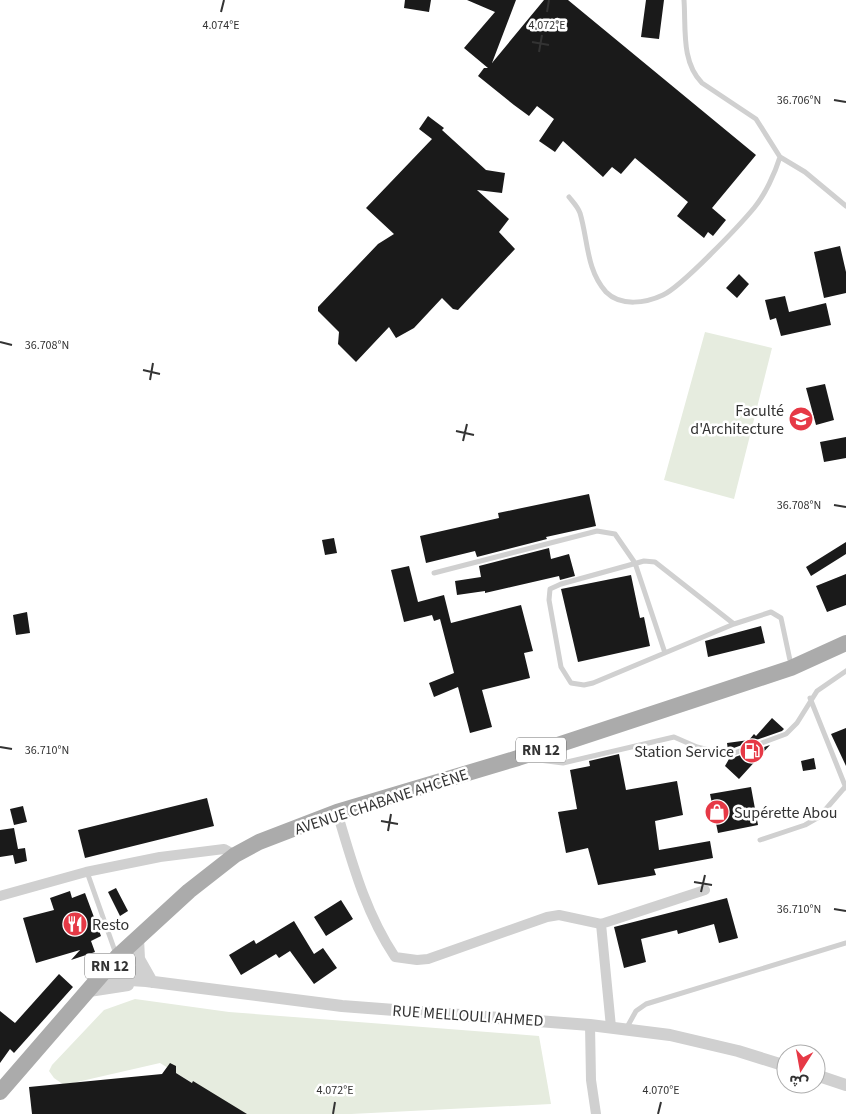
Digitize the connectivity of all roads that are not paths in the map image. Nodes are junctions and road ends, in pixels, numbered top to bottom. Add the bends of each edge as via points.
1 (684, 0) edge
2 (780, 157) junction
3 (569, 198) dead end
4 (846, 206) edge
5 (635, 564) junction
6 (434, 573) dead end
7 (734, 624) junction
8 (846, 643) edge
9 (665, 653) junction
10 (791, 668) junction
11 (846, 671) edge
12 (810, 698) junction
13 (518, 758) junction
14 (845, 787) edge
15 (337, 812) junction
16 (760, 840) dead end
17 (235, 854) junction
18 (86, 872) junction
19 (705, 890) dead end
20 (0, 896) edge
21 (601, 924) junction
22 (138, 938) junction
23 (846, 943) edge
24 (118, 957) junction
25 (149, 982) junction
26 (94, 984) junction
27 (590, 1025) junction
28 (611, 1027) junction
29 (625, 1029) junction
30 (776, 1063) edge
31 (826, 1078) edge
32 (846, 1085) edge
33 (0, 1092) edge
34 (596, 1114) edge

1 - 2 lane via 688,60 694,76 756,119
2 - 3 lane via 755,207 665,294 641,303 619,300 606,293 589,260 580,211
2 - 4 lane via 806,172
5 - 6 lane via 615,534 597,531
5 - 7 lane via 655,562
5 - 9 lane
5 - 9 lane via 550,589 548,600 561,667 571,683 584,685
7 - 9 lane
7 - 10 lane via 770,612 776,614 781,618
8 - 10 main road, AVENUE CHABANE AHCÈNE / RN 12
10 - 13 main road, AVENUE CHABANE AHCÈNE / RN 12
11 - 12 lane
12 - 13 lane via 797,723 786,734 729,755 696,747 674,737 563,763
12 - 14 lane
13 - 15 main road, AVENUE CHABANE AHCÈNE / RN 12
14 - 16 lane via 820,817
15 - 17 main road, AVENUE CHABANE AHCÈNE / RN 12
15 - 21 street via 364,901 395,956 428,959 559,915
17 - 18 street via 224,849 160,857
17 - 22 main road, AVENUE CHABANE AHCÈNE / RN 12
18 - 20 street
18 - 24 lane
19 - 21 street
21 - 28 street
22 - 24 main road, AVENUE CHABANE AHCÈNE / RN 12
22 - 25 street via 139,960
23 - 29 lane via 646,1004 636,1011
24 - 25 street
24 - 26 main road, AVENUE CHABANE AHCÈNE / RN 12
25 - 26 street, RUE MELLOULI AHMED
25 - 27 street, RUE MELLOULI AHMED via 342,1006
26 - 33 main road, AVENUE CHABANE AHCÈNE / RN 12
27 - 28 street, RUE MELLOULI AHMED
27 - 34 street via 591,1080
28 - 29 street, RUE MELLOULI AHMED
29 - 30 street, RUE MELLOULI AHMED via 670,1035
31 - 32 street

